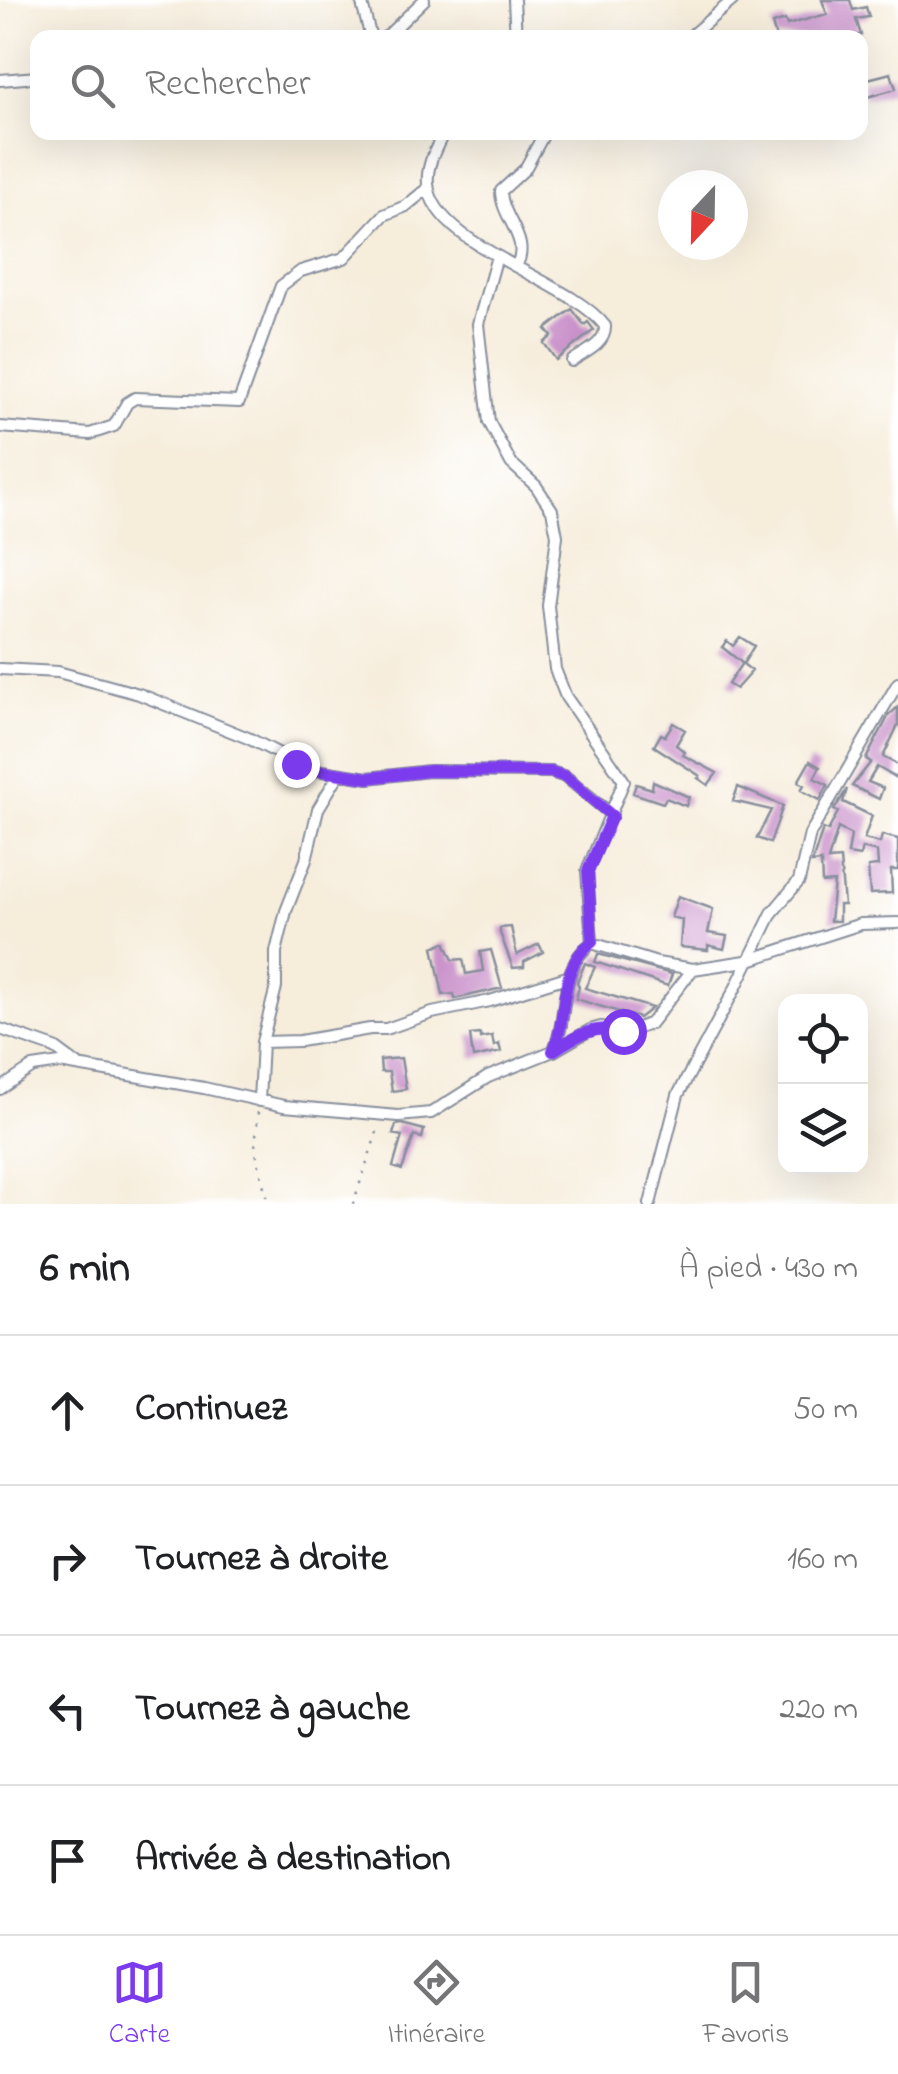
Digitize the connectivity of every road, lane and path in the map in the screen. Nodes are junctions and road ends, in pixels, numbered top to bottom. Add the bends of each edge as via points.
1 (361, 0) edge
2 (424, 0) edge
3 (514, 0) edge
4 (732, 0) edge
5 (369, 30) edge
6 (393, 30) edge
7 (516, 30) edge
8 (697, 30) edge
9 (30, 78) edge
10 (0, 80) edge
11 (440, 140) edge
12 (542, 140) edge
13 (428, 188) junction
14 (497, 256) junction
15 (516, 266) junction
16 (572, 361) dead end
17 (0, 426) edge
18 (0, 668) edge
19 (898, 683) edge
20 (339, 774) junction
21 (612, 816) junction
22 (898, 923) edge
23 (592, 942) junction
24 (746, 961) junction
25 (693, 969) junction
26 (570, 976) junction
27 (0, 1029) edge
28 (262, 1042) junction
29 (553, 1051) junction
30 (79, 1065) junction
31 (0, 1089) edge
32 (258, 1101) junction
33 (383, 1115) junction
34 (268, 1204) edge
35 (354, 1204) edge
36 (650, 1204) edge

1 - 5 street
2 - 6 street
3 - 7 street
4 - 8 street
9 - 10 street
11 - 13 street
12 - 15 street via 526,168 501,191 522,251
13 - 14 street via 445,216
13 - 17 street via 384,215 344,258 301,271 281,286 239,402 135,398 114,426 90,434
14 - 15 street
14 - 21 street via 478,324 489,422 504,453 552,510 557,536 548,606 556,669 566,697 622,776
15 - 16 street via 605,326 600,341
18 - 20 street via 108,684 309,769
19 - 24 street via 810,834 799,881
20 - 21 street via 551,772
20 - 28 street via 314,818 286,911
21 - 23 street via 588,871
22 - 24 street via 861,924
23 - 25 street
23 - 26 street
24 - 25 street
24 - 36 street via 678,1095
25 - 29 street via 650,1024 631,1031 590,1030
26 - 28 street via 386,1030
26 - 29 street
27 - 30 street via 54,1048
28 - 32 street
29 - 33 street via 488,1077 430,1113
30 - 31 street via 33,1067
30 - 32 street
32 - 33 street
32 - 34 path via 255,1148
33 - 35 path

